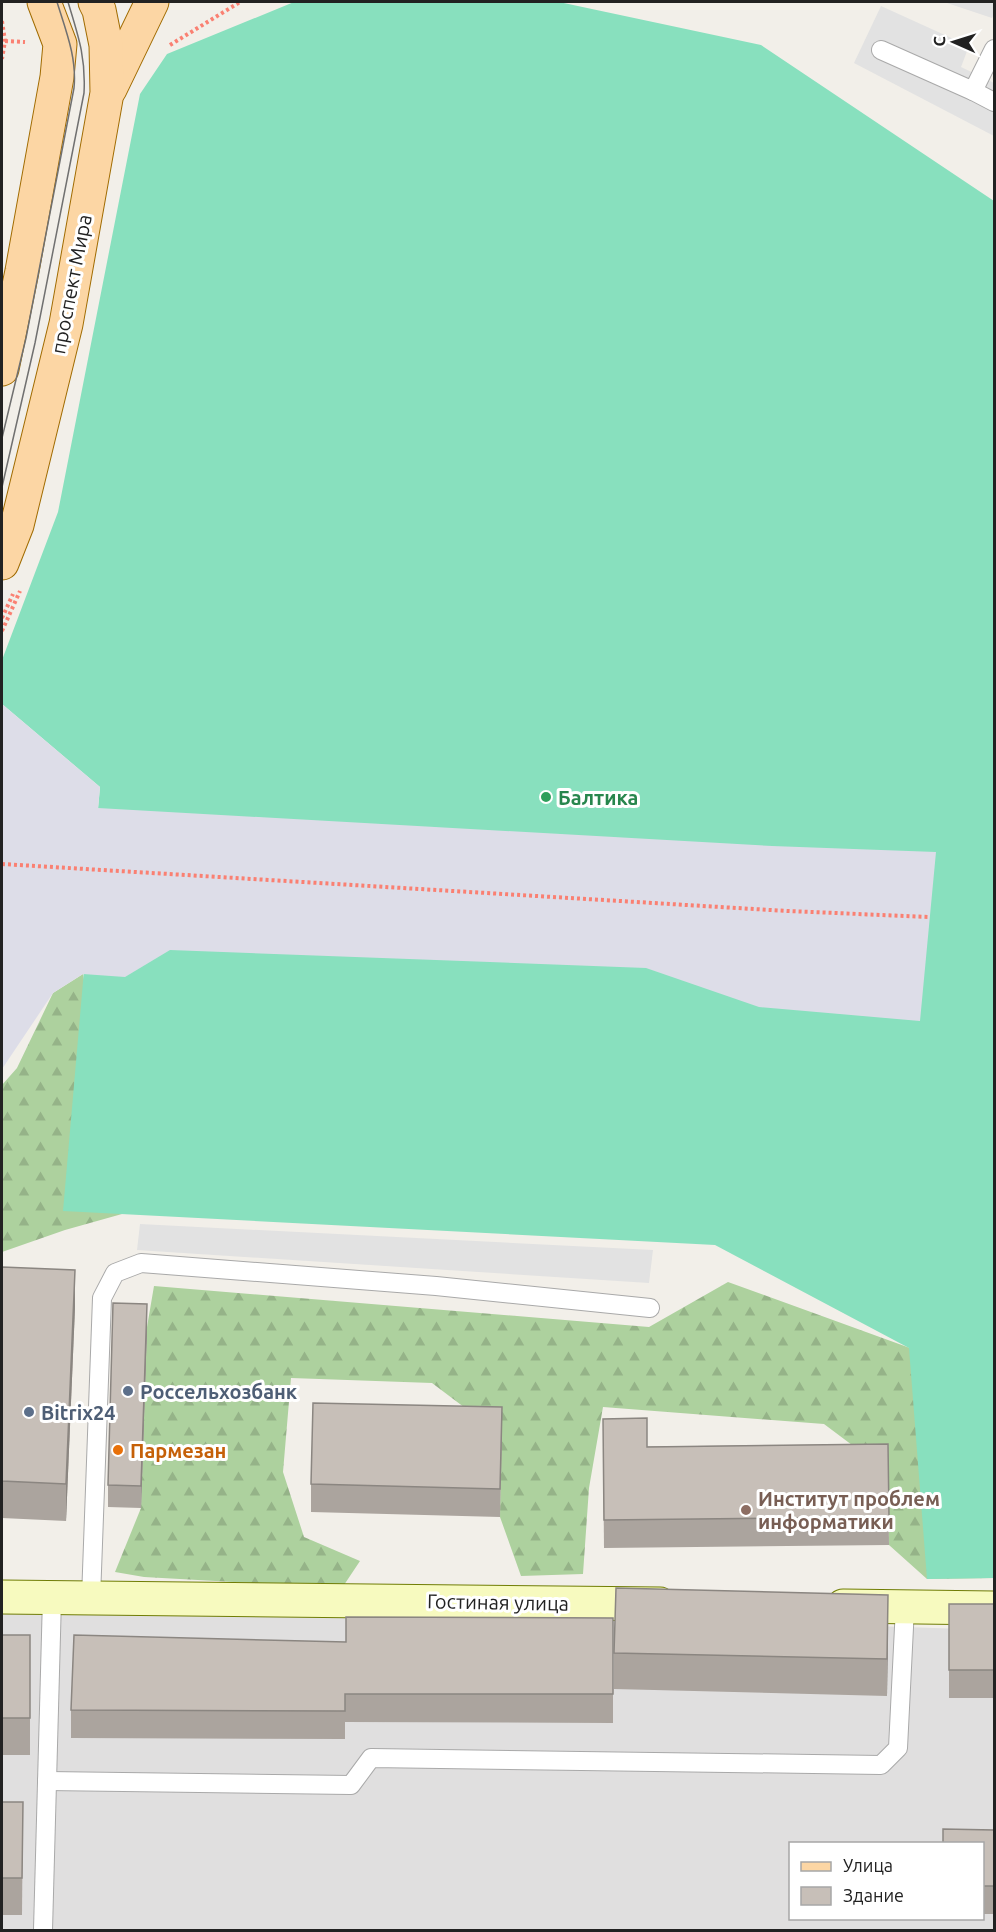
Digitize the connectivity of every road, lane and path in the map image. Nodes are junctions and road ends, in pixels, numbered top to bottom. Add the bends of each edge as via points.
1 (44, 2) edge
2 (152, 2) edge
3 (240, 2) edge
4 (99, 4) edge
5 (2, 21) edge
6 (994, 49) edge
7 (881, 50) dead end
8 (160, 51) dead end
9 (2, 59) edge
10 (57, 78) junction
11 (973, 91) junction
12 (107, 93) junction
13 (994, 102) edge
14 (2, 369) edge
15 (2, 563) edge
16 (2, 864) edge
17 (930, 917) dead end
18 (650, 1308) dead end
19 (2, 1597) edge
20 (52, 1598) junction
21 (91, 1598) junction
22 (693, 1604) edge
23 (810, 1606) edge
24 (905, 1607) junction
25 (994, 1608) edge
26 (47, 1781) junction
27 (43, 1930) edge

1 - 10 main road via 60,44
2 - 12 main road
3 - 8 path
4 - 10 main road via 86,44
4 - 12 main road, проспект Мира via 106,45
5 - 9 path
6 - 11 lane
7 - 11 lane
10 - 14 main road
11 - 13 lane
12 - 15 main road, проспект Мира via 66,324 17,525
16 - 17 path
18 - 21 lane via 141,1263 115,1273 102,1298
19 - 20 street, Гостиная улица
20 - 21 street, Гостиная улица
20 - 26 lane
21 - 22 street, Гостиная улица
23 - 24 street
24 - 25 street
24 - 26 lane via 898,1748 881,1765 371,1758 351,1785
26 - 27 lane

